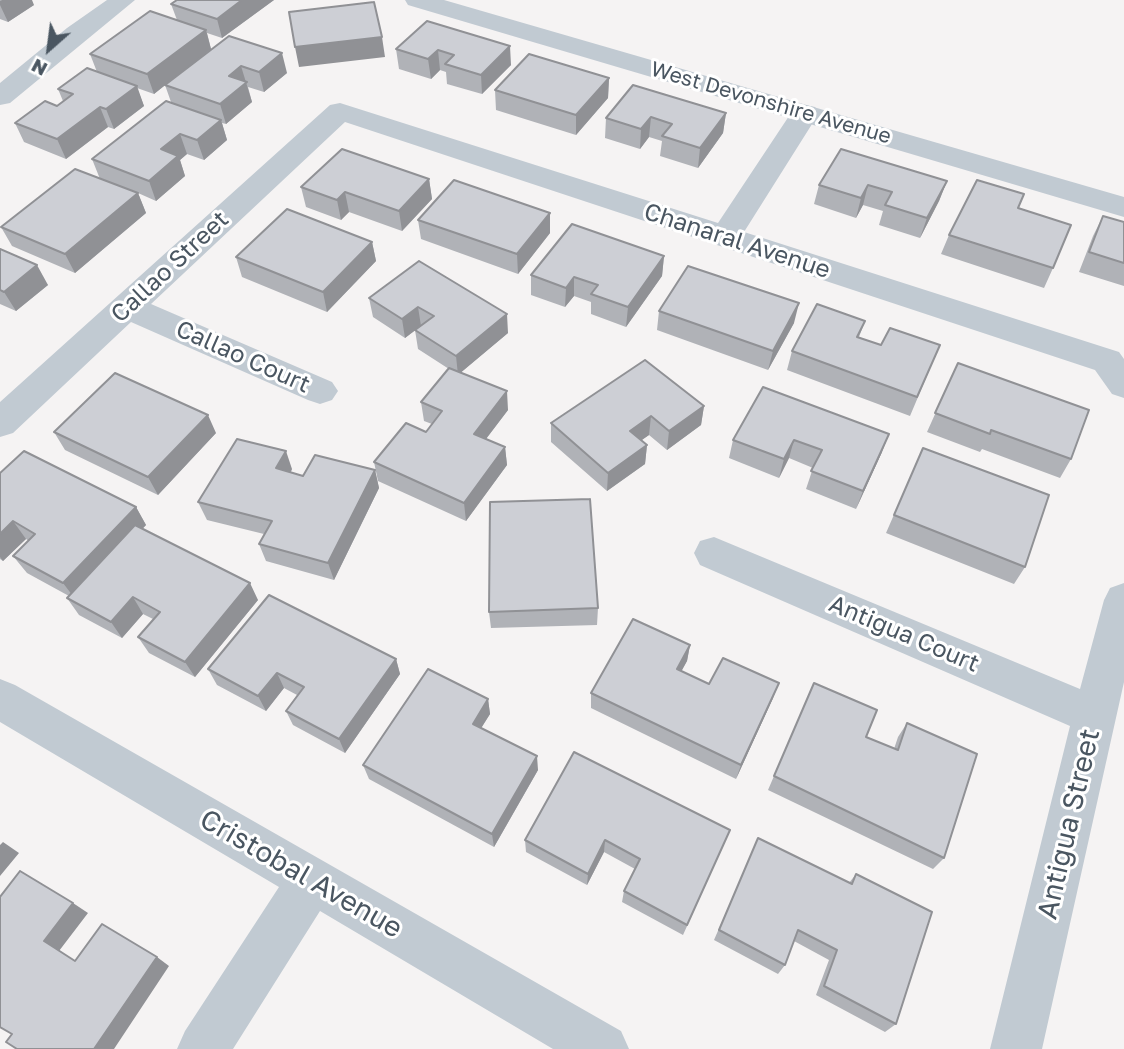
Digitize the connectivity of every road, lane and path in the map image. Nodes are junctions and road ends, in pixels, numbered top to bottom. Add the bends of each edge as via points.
1 (123, 0) edge
2 (417, 0) edge
3 (0, 97) edge
4 (340, 111) joint
5 (805, 113) junction
6 (1124, 208) edge
7 (726, 237) junction
8 (128, 307) junction
9 (1124, 385) edge
10 (320, 391) dead end
11 (0, 423) edge
12 (714, 553) dead end
13 (1124, 600) edge
14 (0, 699) edge
15 (1094, 716) junction
16 (312, 880) junction
17 (203, 1049) edge
18 (603, 1049) edge
19 (1016, 1049) edge

1 - 3 street
2 - 5 street, West Devonshire Avenue
4 - 7 street, Chanaral Avenue
4 - 8 street, Callao Street
5 - 6 street, West Devonshire Avenue
5 - 7 street
7 - 9 street, Chanaral Avenue via 1107,361
8 - 10 street, Callao Court
8 - 11 street, Callao Street
12 - 15 street, Antigua Court
13 - 15 street, Antigua Street
14 - 16 street, Cristobal Avenue
15 - 19 street, Antigua Street
16 - 17 street
16 - 18 street, Cristobal Avenue

